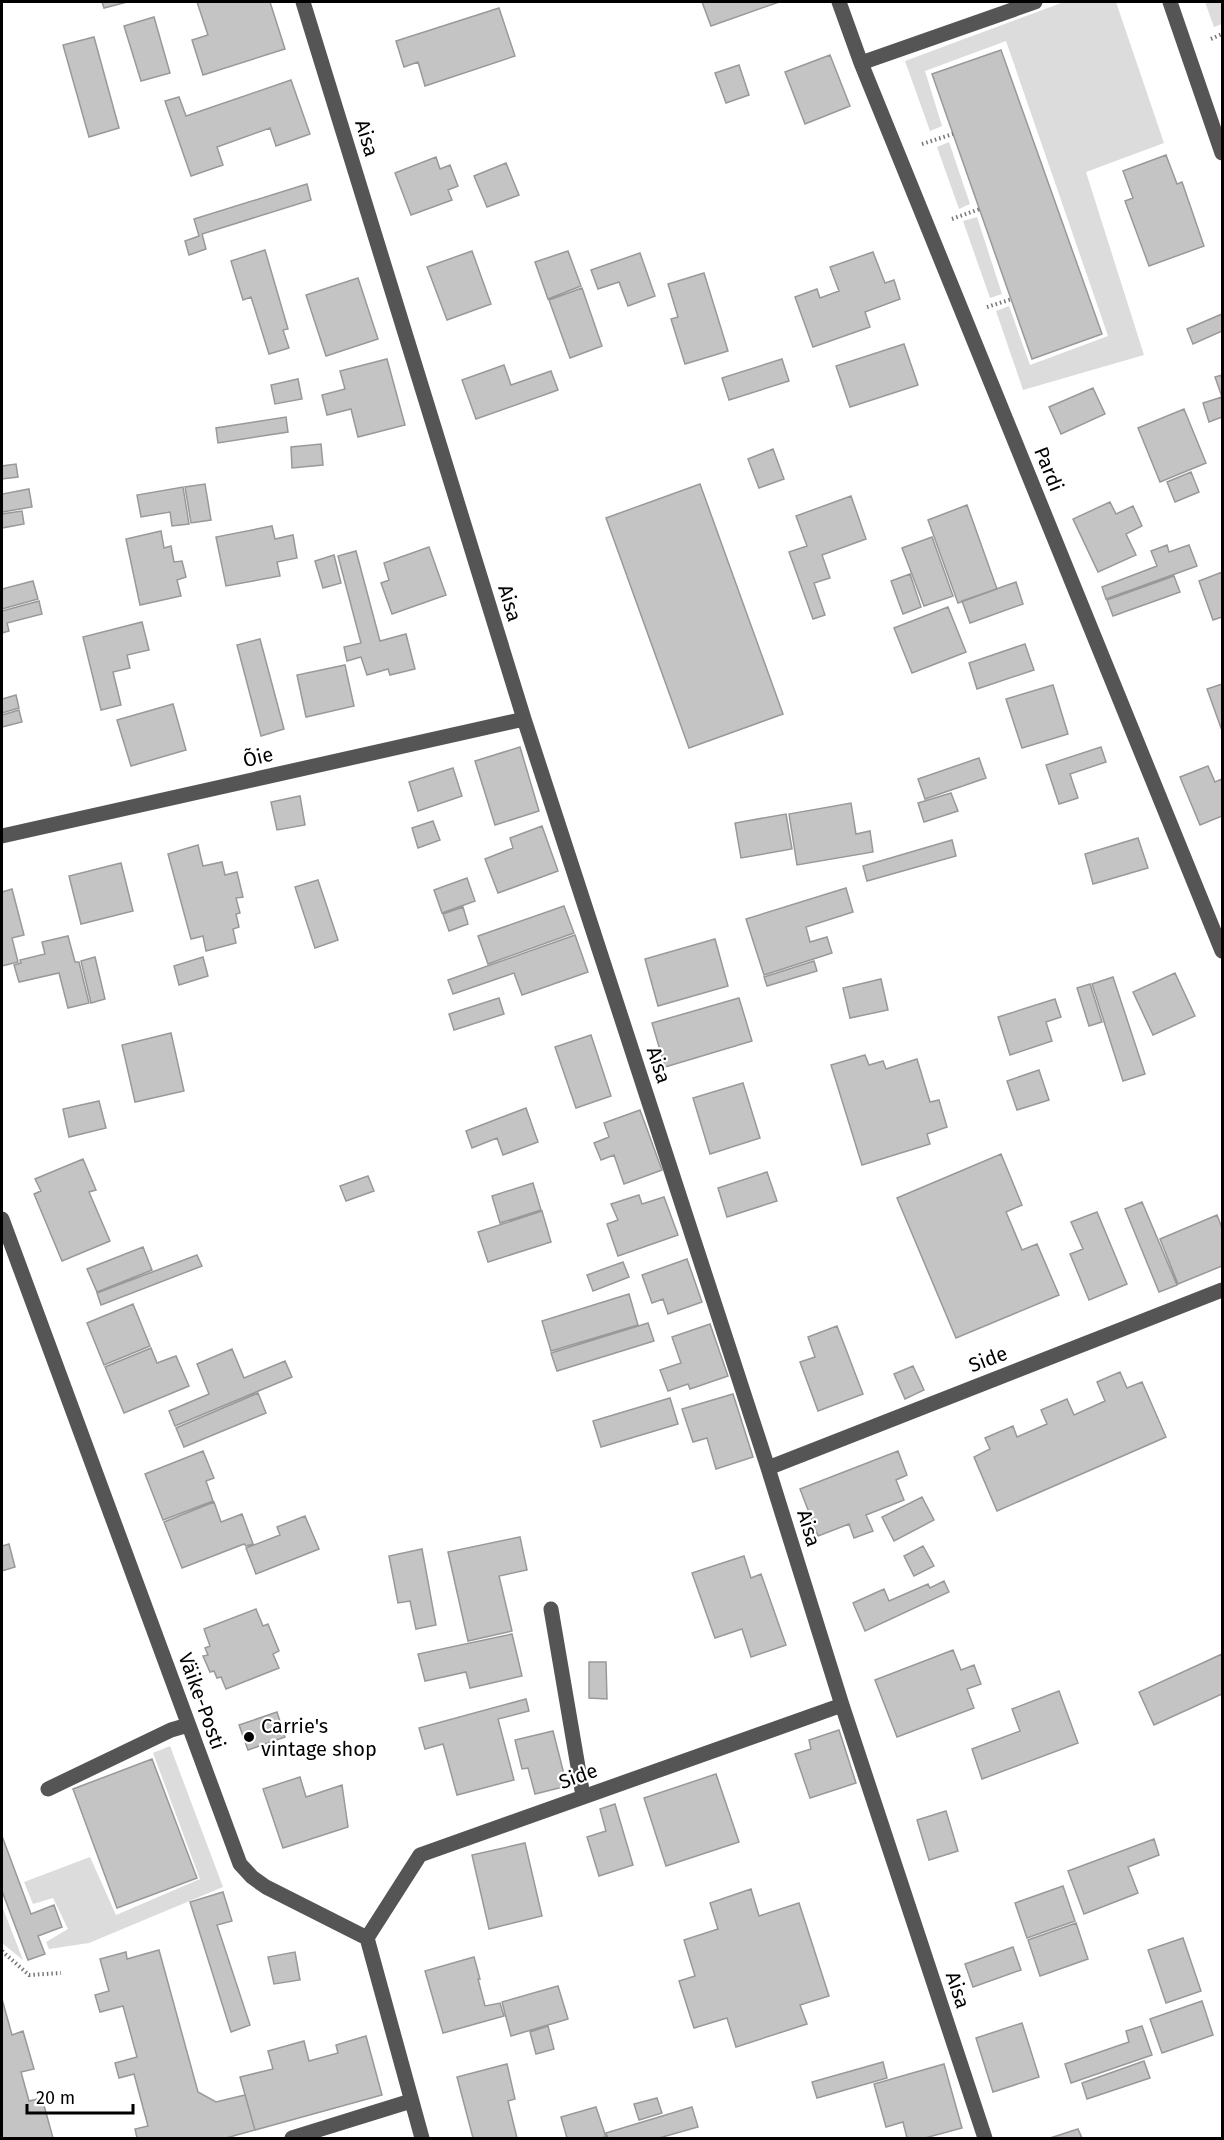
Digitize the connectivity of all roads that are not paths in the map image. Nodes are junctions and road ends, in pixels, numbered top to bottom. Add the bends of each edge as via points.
1 (303, 2) edge
2 (839, 2) edge
3 (1035, 2) edge
4 (1170, 2) edge
5 (861, 63) junction
6 (1222, 153) edge
7 (524, 719) junction
8 (2, 836) edge
9 (1222, 951) edge
10 (2, 1219) edge
11 (1222, 1290) edge
12 (768, 1467) junction
13 (551, 1609) dead end
14 (842, 1705) junction
15 (188, 1725) junction
16 (48, 1789) dead end
17 (583, 1796) junction
18 (367, 1938) junction
19 (411, 2101) junction
20 (292, 2139) edge
21 (422, 2139) edge
22 (985, 2139) edge

1 - 7 street, Aisa
2 - 5 street, Pardi
3 - 5 street
4 - 6 street
5 - 9 street, Pardi
7 - 8 street, Õie
7 - 12 street, Aisa
10 - 15 street, Väike-Posti
11 - 12 street, Side
12 - 14 street, Aisa
13 - 17 street
14 - 17 street, Side
14 - 22 street, Aisa
15 - 16 street
15 - 18 street, Väike-Posti via 240,1864 266,1887
17 - 18 street, Side via 420,1855
18 - 19 street
19 - 20 street
19 - 21 street

